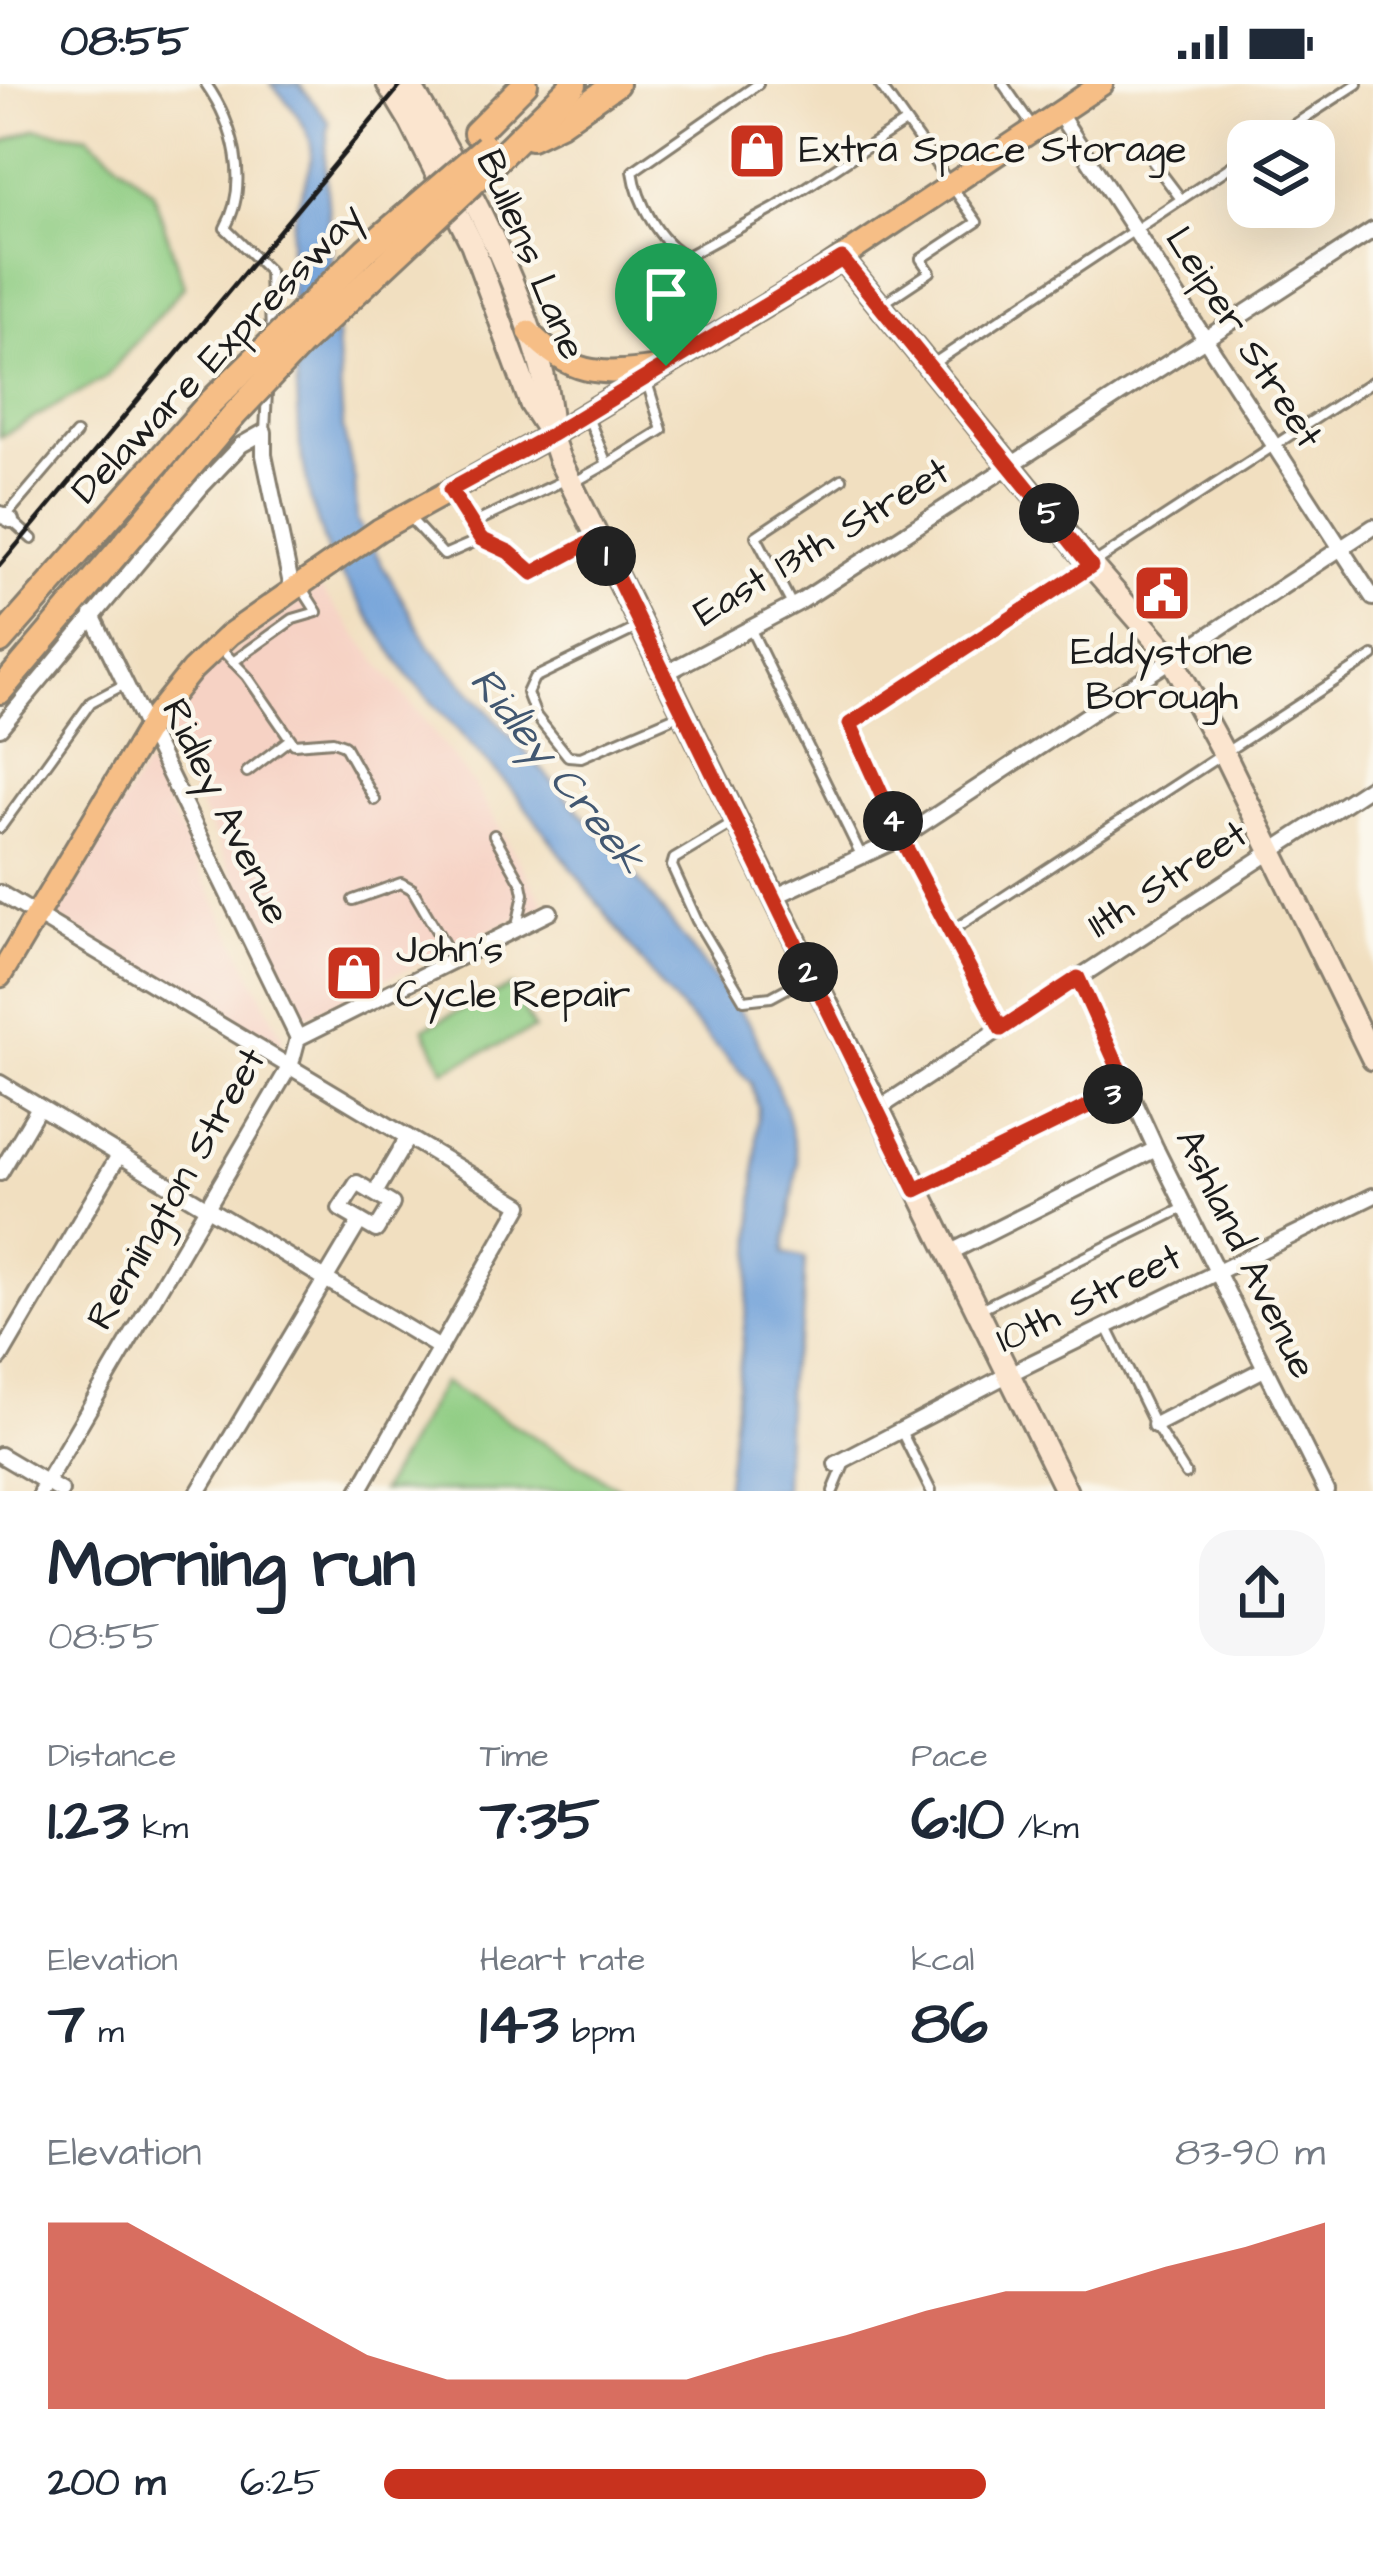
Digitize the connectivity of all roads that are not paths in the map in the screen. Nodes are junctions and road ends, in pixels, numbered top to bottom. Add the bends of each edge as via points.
1 (206, 84) edge
2 (388, 84) edge
3 (409, 84) edge
4 (525, 84) edge
5 (555, 84) edge
6 (574, 84) edge
7 (616, 84) edge
8 (758, 84) edge
9 (879, 84) edge
10 (1004, 84) edge
11 (1102, 84) edge
12 (1357, 84) edge
13 (1058, 112) junction
14 (1301, 120) edge
15 (904, 123) junction
16 (1034, 128) junction
17 (493, 147) junction
18 (1154, 162) dead end
19 (1227, 169) edge
20 (951, 184) junction
21 (1180, 199) junction
22 (1134, 229) junction
23 (1373, 230) edge
24 (842, 259) junction
25 (880, 305) junction
26 (529, 332) junction
27 (1206, 340) junction
28 (666, 366) junction
29 (930, 366) junction
30 (646, 379) junction
31 (1373, 381) edge
32 (586, 414) junction
33 (264, 432) junction
34 (76, 434) dead end
35 (551, 435) junction
36 (1273, 446) junction
37 (607, 464) junction
38 (1012, 466) junction
39 (842, 479) dead end
40 (570, 481) junction
41 (450, 490) junction
42 (406, 515) junction
43 (5, 517) edge
44 (472, 524) junction
45 (1373, 527) edge
46 (32, 538) dead end
47 (598, 538) junction
48 (481, 539) junction
49 (1341, 548) junction
50 (1091, 566) junction
51 (296, 587) junction
52 (1373, 598) edge
53 (793, 606) junction
54 (92, 615) junction
55 (640, 627) junction
56 (750, 628) junction
57 (0, 641) edge
58 (217, 645) junction
59 (1373, 656) edge
60 (1171, 657) junction
61 (233, 662) junction
62 (664, 674) junction
63 (125, 684) junction
64 (0, 691) edge
65 (682, 713) junction
66 (0, 728) edge
67 (148, 729) junction
68 (290, 739) junction
69 (1224, 754) junction
70 (247, 772) dead end
71 (1373, 785) edge
72 (375, 800) dead end
73 (735, 822) junction
74 (0, 828) edge
75 (494, 835) dead end
76 (901, 838) junction
77 (1271, 851) junction
78 (862, 856) junction
79 (0, 893) edge
80 (772, 898) junction
81 (353, 900) dead end
82 (550, 912) dead end
83 (37, 915) junction
84 (517, 928) junction
85 (950, 932) junction
86 (453, 959) junction
87 (0, 976) edge
88 (810, 976) junction
89 (1078, 978) junction
90 (1001, 1029) junction
91 (298, 1038) junction
92 (1373, 1059) edge
93 (290, 1064) junction
94 (0, 1083) edge
95 (1127, 1087) junction
96 (39, 1107) junction
97 (878, 1109) junction
98 (409, 1137) junction
99 (1156, 1149) junction
100 (119, 1155) junction
101 (0, 1173) edge
102 (916, 1190) junction
103 (375, 1193) junction
104 (1373, 1196) edge
105 (206, 1207) junction
106 (1185, 1208) junction
107 (360, 1222) junction
108 (947, 1254) junction
109 (1218, 1273) junction
110 (326, 1279) junction
111 (975, 1311) junction
112 (1106, 1327) junction
113 (440, 1348) junction
114 (0, 1358) edge
115 (1264, 1369) junction
116 (1007, 1375) junction
117 (1155, 1425) junction
118 (901, 1431) junction
119 (0, 1455) edge
120 (841, 1461) joint
121 (1186, 1474) dead end
122 (43, 1487) edge
123 (61, 1491) edge
124 (199, 1491) edge
125 (359, 1491) edge
126 (833, 1491) edge
127 (931, 1491) edge
128 (1066, 1491) edge
129 (1326, 1491) edge

1 - 33 lane via 224,114 235,160 235,211 225,228 272,280
2 - 35 street, Bullens Lane via 472,244 531,404
3 - 26 street, Bullens Lane via 490,236
4 - 17 highway
5 - 17 highway, Delaware Expressway
6 - 17 highway, Delaware Expressway
7 - 17 highway via 560,123
8 - 15 lane via 633,171 636,193 672,250 687,256 775,208
9 - 15 lane
10 - 16 lane
11 - 13 main road
12 - 14 lane
13 - 16 main road
13 - 22 street, Leiper Street
15 - 20 lane
16 - 20 main road
17 - 57 highway, Delaware Expressway, bridge via 365,250 210,403
17 - 64 highway, Delaware Expressway, bridge via 232,417
18 - 21 lane
19 - 21 lane
20 - 24 main road
20 - 25 lane via 976,223 920,259 930,272
21 - 22 lane
22 - 27 street, Leiper Street
22 - 29 lane
23 - 27 street, East 13th Street
24 - 25 street
24 - 28 main road
25 - 29 street
26 - 28 main road via 585,370
26 - 35 street, Bullens Lane via 551,398
27 - 36 street, Leiper Street
27 - 38 street, East 13th Street
28 - 30 main road
29 - 38 street
30 - 32 main road
30 - 37 lane via 662,430
31 - 36 lane
32 - 35 main road
32 - 37 lane
33 - 51 street
33 - 54 street via 225,460
34 - 43 lane
35 - 40 street
35 - 41 main road
36 - 49 street, Leiper Street
36 - 50 lane
37 - 40 lane
38 - 50 street
38 - 53 street, East 13th Street
39 - 53 lane via 756,536
40 - 44 lane
40 - 47 street
41 - 42 main road
41 - 44 lane
42 - 48 lane via 445,555
42 - 51 main road
43 - 46 lane
44 - 48 lane
45 - 49 street
47 - 48 lane via 533,573
47 - 55 street
49 - 52 street, Leiper Street
49 - 60 street
50 - 60 street
50 - 76 lane via 852,721
51 - 58 main road
51 - 61 lane via 317,612
53 - 56 street, East 13th Street
54 - 63 street, Ridley Avenue
54 - 66 street
55 - 62 street
55 - 65 lane via 534,679 527,693 536,716 568,756 581,757
56 - 62 street, East 13th Street
56 - 78 lane
58 - 61 lane
58 - 67 main road
59 - 69 lane
60 - 69 street
60 - 76 street
61 - 68 lane
62 - 65 street
63 - 67 street, Ridley Avenue
63 - 74 lane via 91,702
65 - 73 street
67 - 83 main road
67 - 91 street, Ridley Avenue
68 - 70 lane
68 - 72 lane via 344,745
69 - 77 street
69 - 85 lane
71 - 77 street, 11th Street
73 - 80 street
73 - 88 lane via 672,866 744,1000 771,997
75 - 84 lane via 522,884
76 - 78 street
76 - 85 lane
77 - 89 street, 11th Street
77 - 92 street
78 - 80 street
79 - 83 street
80 - 88 street
81 - 86 lane via 401,883 412,889
82 - 84 street, Remington Street
83 - 87 main road
83 - 93 street
84 - 86 street, Remington Street
85 - 90 lane
86 - 91 street, Remington Street
88 - 97 street
89 - 90 street, 11th Street
89 - 95 street, Ashland Avenue
90 - 97 street, 11th Street
91 - 93 street, Remington Street
93 - 98 street
93 - 105 street, Remington Street
94 - 96 street
95 - 99 street, Ashland Avenue
95 - 102 lane
96 - 100 street
96 - 101 street
97 - 102 street
98 - 103 street
98 - 113 street via 521,1205
99 - 106 street, Ashland Avenue
99 - 108 street
100 - 105 street
100 - 114 street
102 - 108 street
103 - 107 street via 392,1204 376,1230
103 - 107 street via 357,1183 340,1209
104 - 109 street, 10th Street
105 - 110 street
105 - 122 street, Remington Street
106 - 109 street, Ashland Avenue
106 - 111 lane
107 - 110 street
108 - 111 street
109 - 112 street, 10th Street
109 - 115 street, Ashland Avenue
110 - 113 street
110 - 124 street
111 - 116 street
112 - 116 street, 10th Street
112 - 117 lane
113 - 125 street
115 - 117 street
115 - 129 street, Ashland Avenue
116 - 118 street, 10th Street
116 - 128 street
117 - 121 lane
118 - 120 street, 10th Street
118 - 127 lane
119 - 122 street
120 - 126 lane
122 - 123 street

